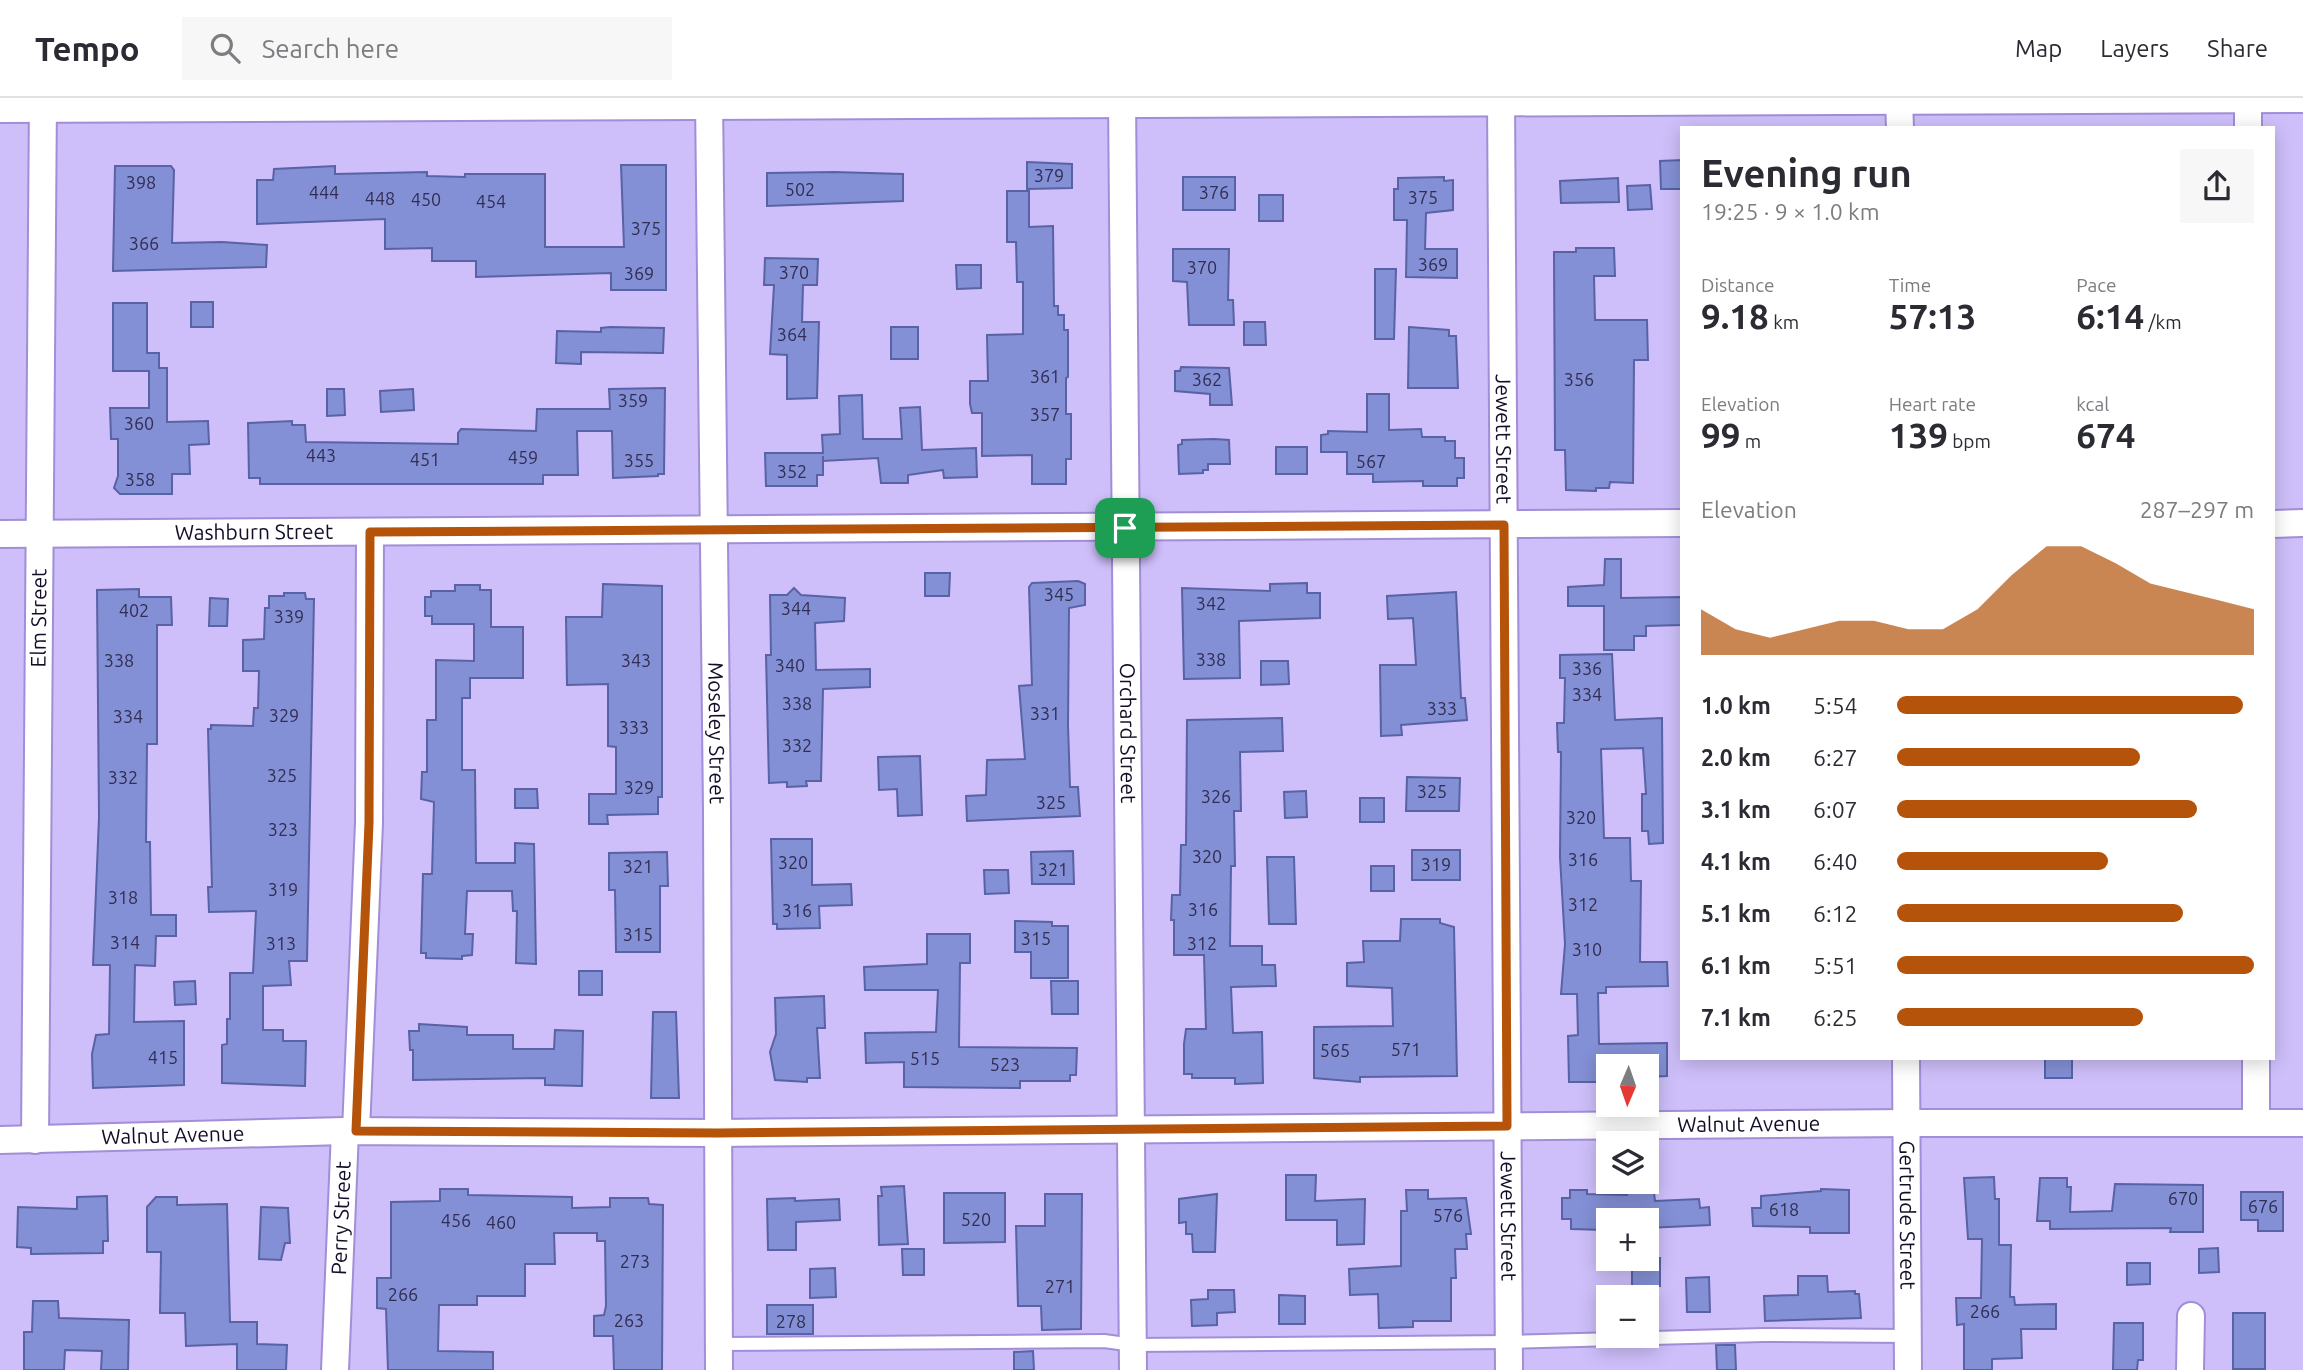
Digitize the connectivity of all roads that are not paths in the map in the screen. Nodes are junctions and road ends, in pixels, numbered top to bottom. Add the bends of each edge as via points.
1 (1899, 99) edge
2 (2248, 99) edge
3 (2303, 99) edge
4 (1501, 101) edge
5 (709, 102) edge
6 (1122, 102) edge
7 (43, 104) edge
8 (0, 109) edge
9 (1900, 126) edge
10 (2248, 126) edge
11 (1680, 523) edge
12 (2303, 523) edge
13 (2275, 524) edge
14 (1504, 525) junction
15 (1125, 528) junction
16 (712, 530) junction
17 (370, 532) junction
18 (0, 534) edge
19 (40, 534) junction
20 (1906, 1060) edge
21 (2256, 1060) edge
22 (1907, 1123) junction
23 (2256, 1123) junction
24 (2303, 1123) edge
25 (1507, 1126) junction
26 (1130, 1129) junction
27 (351, 1131) junction
28 (717, 1133) junction
29 (0, 1140) edge
30 (34, 1140) junction
31 (2190, 1316) dead end
32 (1908, 1336) junction
33 (1508, 1342) junction
34 (718, 1344) junction
35 (1133, 1357) edge
36 (335, 1370) edge
37 (719, 1370) edge
38 (1509, 1370) edge
39 (1908, 1370) edge
40 (2190, 1370) edge

1 - 2 street
1 - 4 street
1 - 9 street
2 - 3 street
2 - 10 street
4 - 6 street
4 - 14 street, Jewett Street
5 - 6 street
5 - 7 street
5 - 16 street, Moseley Street
6 - 15 street, Orchard Street
7 - 8 street
7 - 19 street, Elm Street
11 - 14 street, Washburn Street
12 - 13 street
14 - 15 street, Washburn Street
14 - 25 street, Jewett Street
15 - 16 street, Washburn Street
15 - 26 street, Orchard Street
16 - 17 street, Washburn Street
16 - 28 street, Moseley Street
17 - 19 street, Washburn Street
17 - 27 street, Perry Street via 369,823
18 - 19 street, Washburn Street
19 - 30 street, Elm Street
20 - 22 street, Gertrude Street
21 - 23 street
22 - 23 street, Walnut Avenue
22 - 25 street, Walnut Avenue
22 - 32 street, Gertrude Street
23 - 24 street, Walnut Avenue
25 - 26 street, Walnut Avenue
25 - 33 street, Jewett Street
26 - 28 street, Walnut Avenue
26 - 35 street, Orchard Street
27 - 28 street, Walnut Avenue
27 - 30 street, Walnut Avenue
27 - 36 street, Perry Street
28 - 34 street, Moseley Street
29 - 30 street, Walnut Avenue
31 - 40 street
32 - 33 lane
32 - 39 street, Gertrude Street
33 - 35 lane
33 - 38 street, Jewett Street
34 - 35 lane via 1104,1341
34 - 37 street, Moseley Street

